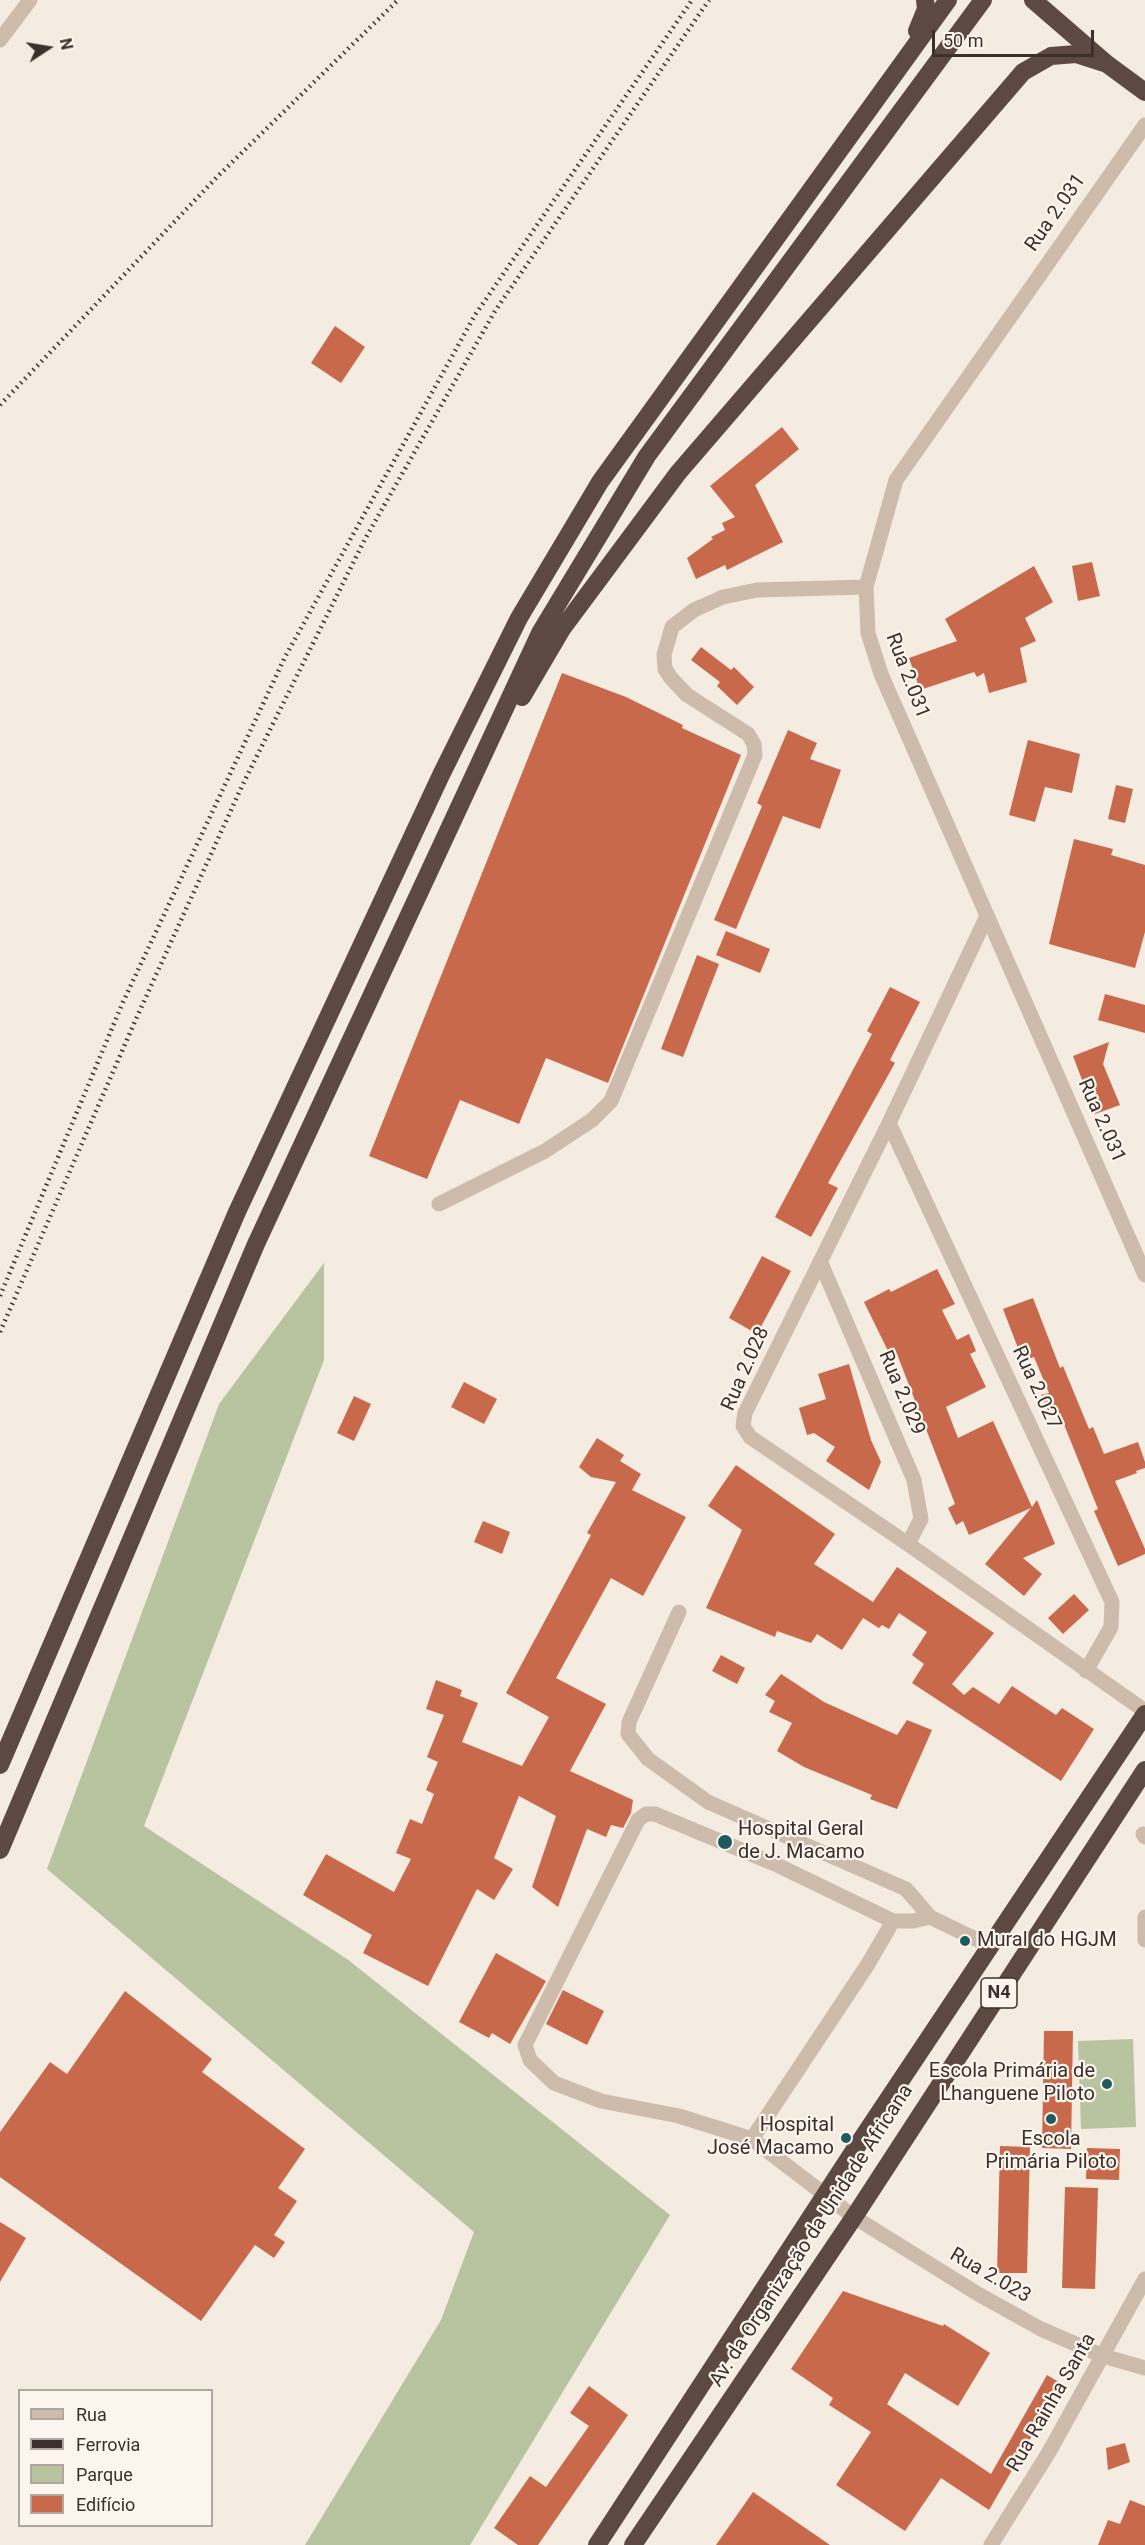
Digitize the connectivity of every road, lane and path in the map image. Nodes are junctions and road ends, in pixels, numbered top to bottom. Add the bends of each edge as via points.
1 (30, 0) edge
2 (926, 0) edge
3 (948, 0) edge
4 (983, 0) edge
5 (1033, 0) edge
6 (0, 40) edge
7 (907, 57) junction
8 (1107, 64) junction
9 (1145, 92) edge
10 (1145, 125) edge
11 (866, 587) junction
12 (471, 784) junction
13 (987, 916) junction
14 (889, 1123) junction
15 (439, 1204) dead end
16 (820, 1261) junction
17 (1145, 1275) edge
18 (908, 1544) junction
19 (679, 1612) dead end
20 (1086, 1671) junction
21 (1145, 1713) edge
22 (0, 1765) edge
23 (1145, 1770) edge
24 (0, 1850) edge
25 (930, 1917) junction
26 (1145, 1917) edge
27 (894, 1921) junction
28 (1145, 1940) edge
29 (990, 1946) junction
30 (752, 2139) junction
31 (828, 2194) junction
32 (854, 2217) junction
33 (1145, 2279) edge
34 (1103, 2356) junction
35 (1145, 2368) edge
36 (597, 2545) edge
37 (633, 2545) edge
38 (991, 2545) edge

1 - 6 street
2 - 7 highway
3 - 7 highway
4 - 12 highway via 647,456 540,633
5 - 8 highway
7 - 22 highway via 600,482 519,618 441,775 237,1212
8 - 9 highway
8 - 12 highway via 1076,54 1051,56 1023,72 678,473 562,629
10 - 11 street, Rua 2.031 via 896,480
11 - 13 street, Rua 2.031 via 868,633 881,674
11 - 15 street via 757,590 723,597 694,610 672,627 664,655 670,678 687,695 748,734 755,755 610,1101 591,1120 545,1151
12 - 24 highway via 256,1244
13 - 14 street, Rua 2.028
13 - 17 street, Rua 2.031
14 - 16 street, Rua 2.028
14 - 20 street, Rua 2.027 via 1112,1602 1111,1627
16 - 18 street, Rua 2.029 via 914,1480 921,1519
16 - 18 street, Rua 2.028 via 745,1413 743,1426 750,1437
18 - 20 street, Rua 2.028
19 - 25 street via 629,1722 628,1734 633,1741 648,1759 708,1802 906,1889
20 - 21 street, Rua 2.028
21 - 29 highway, Av. da Organização da Unidade Africana / N4
23 - 32 highway, Av. da Organização da Unidade Africana / N4
25 - 27 street
25 - 29 street
26 - 28 street
27 - 30 street
27 - 30 street, Rua 2.023 via 775,1864 655,1814 638,1820 525,2045 530,2060 554,2083 601,2101 679,2116
29 - 31 highway, Av. da Organização da Unidade Africana / N4
30 - 31 street, Rua 2.023
31 - 32 street, Rua 2.023
31 - 36 highway, Av. da Organização da Unidade Africana / N4
32 - 34 street, Rua 2.023 via 1030,2324
32 - 37 highway, Av. da Organização da Unidade Africana / N4
33 - 34 street, Rua Rainha Santa
34 - 35 street, Rua 2.023
34 - 38 street, Rua Rainha Santa

